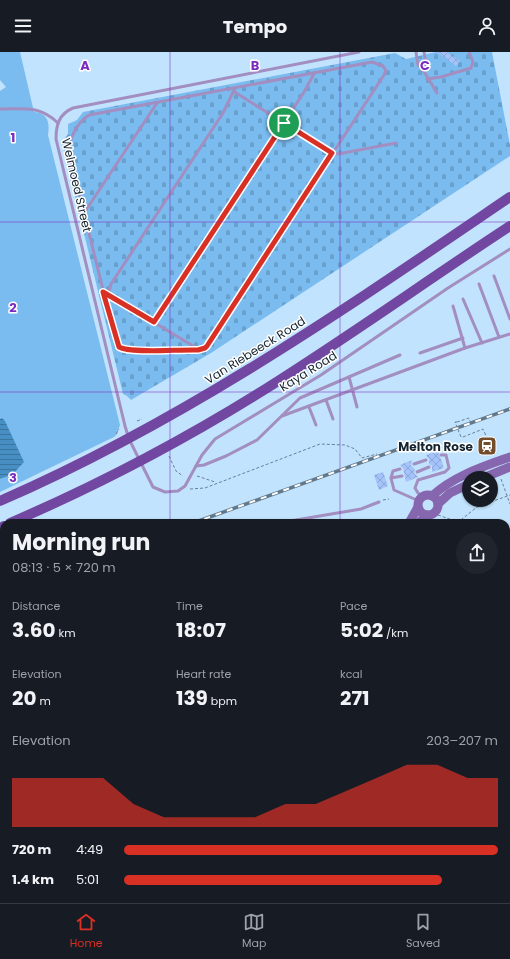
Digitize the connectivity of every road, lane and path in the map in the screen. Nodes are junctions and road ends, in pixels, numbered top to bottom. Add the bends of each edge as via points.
1 (359, 52) edge
2 (416, 52) edge
3 (424, 52) edge
4 (469, 52) edge
5 (423, 70) junction
6 (315, 72) junction
7 (427, 79) junction
8 (234, 90) junction
9 (437, 93) dead end
10 (158, 102) junction
11 (0, 109) edge
12 (58, 122) junction
13 (284, 123) junction
14 (396, 143) dead end
15 (332, 153) junction
16 (510, 197) edge
17 (84, 213) junction
18 (510, 226) edge
19 (510, 249) edge
20 (494, 276) dead end
21 (479, 284) dead end
22 (103, 292) junction
23 (108, 295) junction
24 (463, 299) dead end
25 (453, 306) dead end
26 (510, 319) edge
27 (154, 322) junction
28 (510, 334) edge
29 (499, 337) junction
30 (463, 338) junction
31 (482, 343) junction
32 (465, 348) junction
33 (199, 350) junction
34 (420, 353) dead end
35 (400, 355) dead end
36 (349, 378) junction
37 (352, 391) junction
38 (326, 400) junction
39 (308, 407) junction
40 (357, 407) dead end
41 (282, 416) junction
42 (142, 419) dead end
43 (333, 419) dead end
44 (137, 421) dead end
45 (470, 421) dead end
46 (316, 425) dead end
47 (482, 426) dead end
48 (484, 429) junction
49 (487, 438) dead end
50 (129, 439) junction
51 (377, 454) dead end
52 (440, 455) dead end
53 (168, 456) dead end
54 (510, 457) edge
55 (426, 460) dead end
56 (139, 461) junction
57 (447, 461) junction
58 (443, 462) dead end
59 (414, 464) dead end
60 (196, 466) junction
61 (429, 467) dead end
62 (510, 467) edge
63 (400, 469) dead end
64 (417, 472) dead end
65 (498, 472) edge
66 (499, 475) dead end
67 (182, 476) dead end
68 (196, 476) dead end
69 (402, 476) dead end
70 (391, 478) junction
71 (216, 482) junction
72 (462, 487) edge
73 (190, 489) dead end
74 (510, 494) edge
75 (507, 496) junction
76 (423, 500) junction
77 (0, 501) edge
78 (379, 502) dead end
79 (438, 504) junction
80 (510, 504) edge
81 (427, 515) junction
82 (438, 515) dead end
83 (18, 519) edge
84 (301, 519) edge
85 (411, 519) edge
86 (422, 519) edge
87 (448, 519) edge
88 (463, 519) edge

1 - 12 lane, Welmoed Street via 73,108 62,115
2 - 5 lane via 418,65
3 - 5 lane via 426,64
4 - 7 lane via 474,62 471,68
5 - 7 lane
6 - 8 lane
6 - 13 lane
6 - 15 lane via 372,62 382,65 386,71
7 - 9 lane
8 - 10 lane
8 - 13 lane
8 - 23 lane via 223,113 110,284
10 - 17 lane
10 - 17 lane via 89,115 79,124 69,142 69,149
11 - 12 lane via 39,110
12 - 50 lane, Welmoed Street via 56,139
13 - 15 lane
13 - 27 lane
14 - 15 lane
15 - 33 lane via 207,346
16 - 50 main road, Van Riebeeck Road via 275,354
17 - 22 lane
18 - 56 main road via 282,378
19 - 60 lane, Kaya Road via 321,375 216,439 206,449
20 - 26 lane
21 - 29 lane
22 - 23 lane
22 - 33 lane via 117,345 121,348
23 - 27 lane
24 - 31 lane
25 - 30 lane
27 - 33 lane
28 - 29 lane
29 - 31 lane
30 - 32 lane
30 - 34 lane
31 - 32 lane
32 - 37 lane
35 - 36 lane
36 - 37 lane
36 - 41 lane via 300,398
37 - 38 lane
37 - 40 lane
38 - 39 lane
38 - 43 lane
39 - 41 lane
39 - 46 lane
41 - 60 lane via 257,440 226,456
42 - 44 path
45 - 48 path, bridge via 468,418 456,422 461,437
47 - 48 path
48 - 49 path
50 - 56 lane, Welmoed Street
50 - 77 main road, Van Riebeeck Road
51 - 71 path via 362,458 355,449 345,445 320,444
52 - 57 lane via 446,455
53 - 67 path via 176,471
54 - 76 street via 462,475
55 - 59 lane
56 - 60 lane, Kaya Road via 153,487 165,492 178,491 185,486
56 - 83 main road
57 - 58 lane
57 - 76 lane via 449,468 446,471 421,478 416,482 416,491
61 - 64 lane
62 - 65 street
63 - 70 lane via 393,471
66 - 75 path
68 - 71 path
69 - 70 lane
70 - 76 lane via 396,492
71 - 73 path via 205,488
72 - 79 street via 450,493
74 - 75 path
75 - 80 path
75 - 88 path via 477,507
76 - 79 street
76 - 81 street via 421,513
76 - 85 street
78 - 84 lane via 360,509
79 - 81 street via 435,513
81 - 86 street
82 - 87 path

